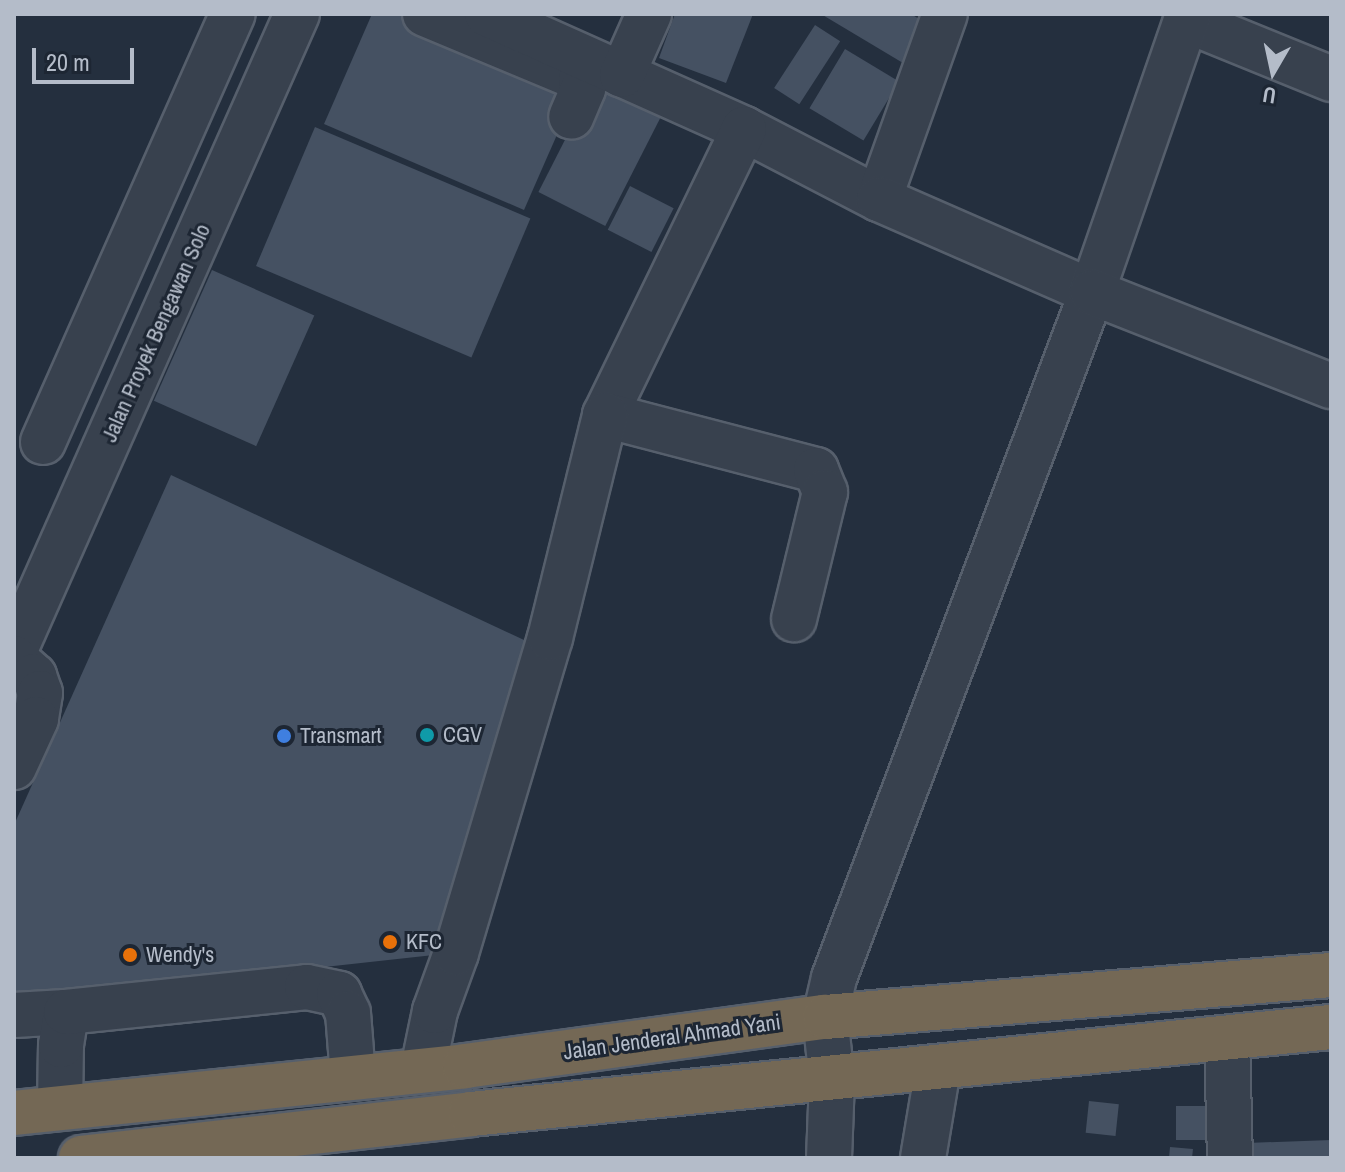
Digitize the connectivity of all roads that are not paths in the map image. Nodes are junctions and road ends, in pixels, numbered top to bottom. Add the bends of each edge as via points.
1 (233, 14) edge
2 (297, 14) edge
3 (425, 14) edge
4 (487, 14) edge
5 (649, 14) edge
6 (945, 14) edge
7 (1187, 17) edge
8 (622, 75) junction
9 (1331, 79) edge
10 (571, 117) dead end
11 (744, 129) junction
12 (879, 199) junction
13 (1092, 292) junction
14 (1331, 386) edge
15 (605, 415) junction
16 (28, 437) edge
17 (97, 466) junction
18 (794, 619) dead end
19 (14, 655) edge
20 (14, 767) edge
21 (1329, 970) edge
22 (66, 1012) junction
23 (14, 1015) edge
24 (825, 1017) junction
25 (1331, 1027) edge
26 (1227, 1038) junction
27 (444, 1067) junction
28 (938, 1068) junction
29 (353, 1076) junction
30 (832, 1080) junction
31 (60, 1107) junction
32 (14, 1113) edge
33 (471, 1114) junction
34 (83, 1158) edge
35 (829, 1158) edge
36 (923, 1158) edge
37 (1230, 1158) edge

1 - 16 street
2 - 17 street, Jalan Proyek Bengawan Solo
3 - 10 street via 581,79 583,89
4 - 8 street
5 - 8 street
6 - 12 street
7 - 9 street
7 - 13 street
8 - 11 street
11 - 12 street
11 - 15 street
12 - 13 street
13 - 14 street
13 - 24 street via 834,978
15 - 18 street via 816,470 825,492
15 - 27 street via 550,638 435,1011
16 - 17 street
17 - 19 street, Jalan Proyek Bengawan Solo
19 - 20 street via 34,676 40,693 36,719
21 - 24 highway, Jalan Jenderal Ahmad Yani
22 - 23 street
22 - 29 street via 307,987 339,994 348,1013
22 - 31 street
24 - 27 highway, Jalan Jenderal Ahmad Yani
24 - 30 street
25 - 26 highway
26 - 28 highway
26 - 37 street
27 - 29 highway, Jalan Jenderal Ahmad Yani
27 - 33 highway
28 - 30 highway
28 - 36 street
29 - 31 highway, Jalan Jenderal Ahmad Yani
30 - 33 highway
30 - 35 street
31 - 32 highway, Jalan Jenderal Ahmad Yani
33 - 34 highway

